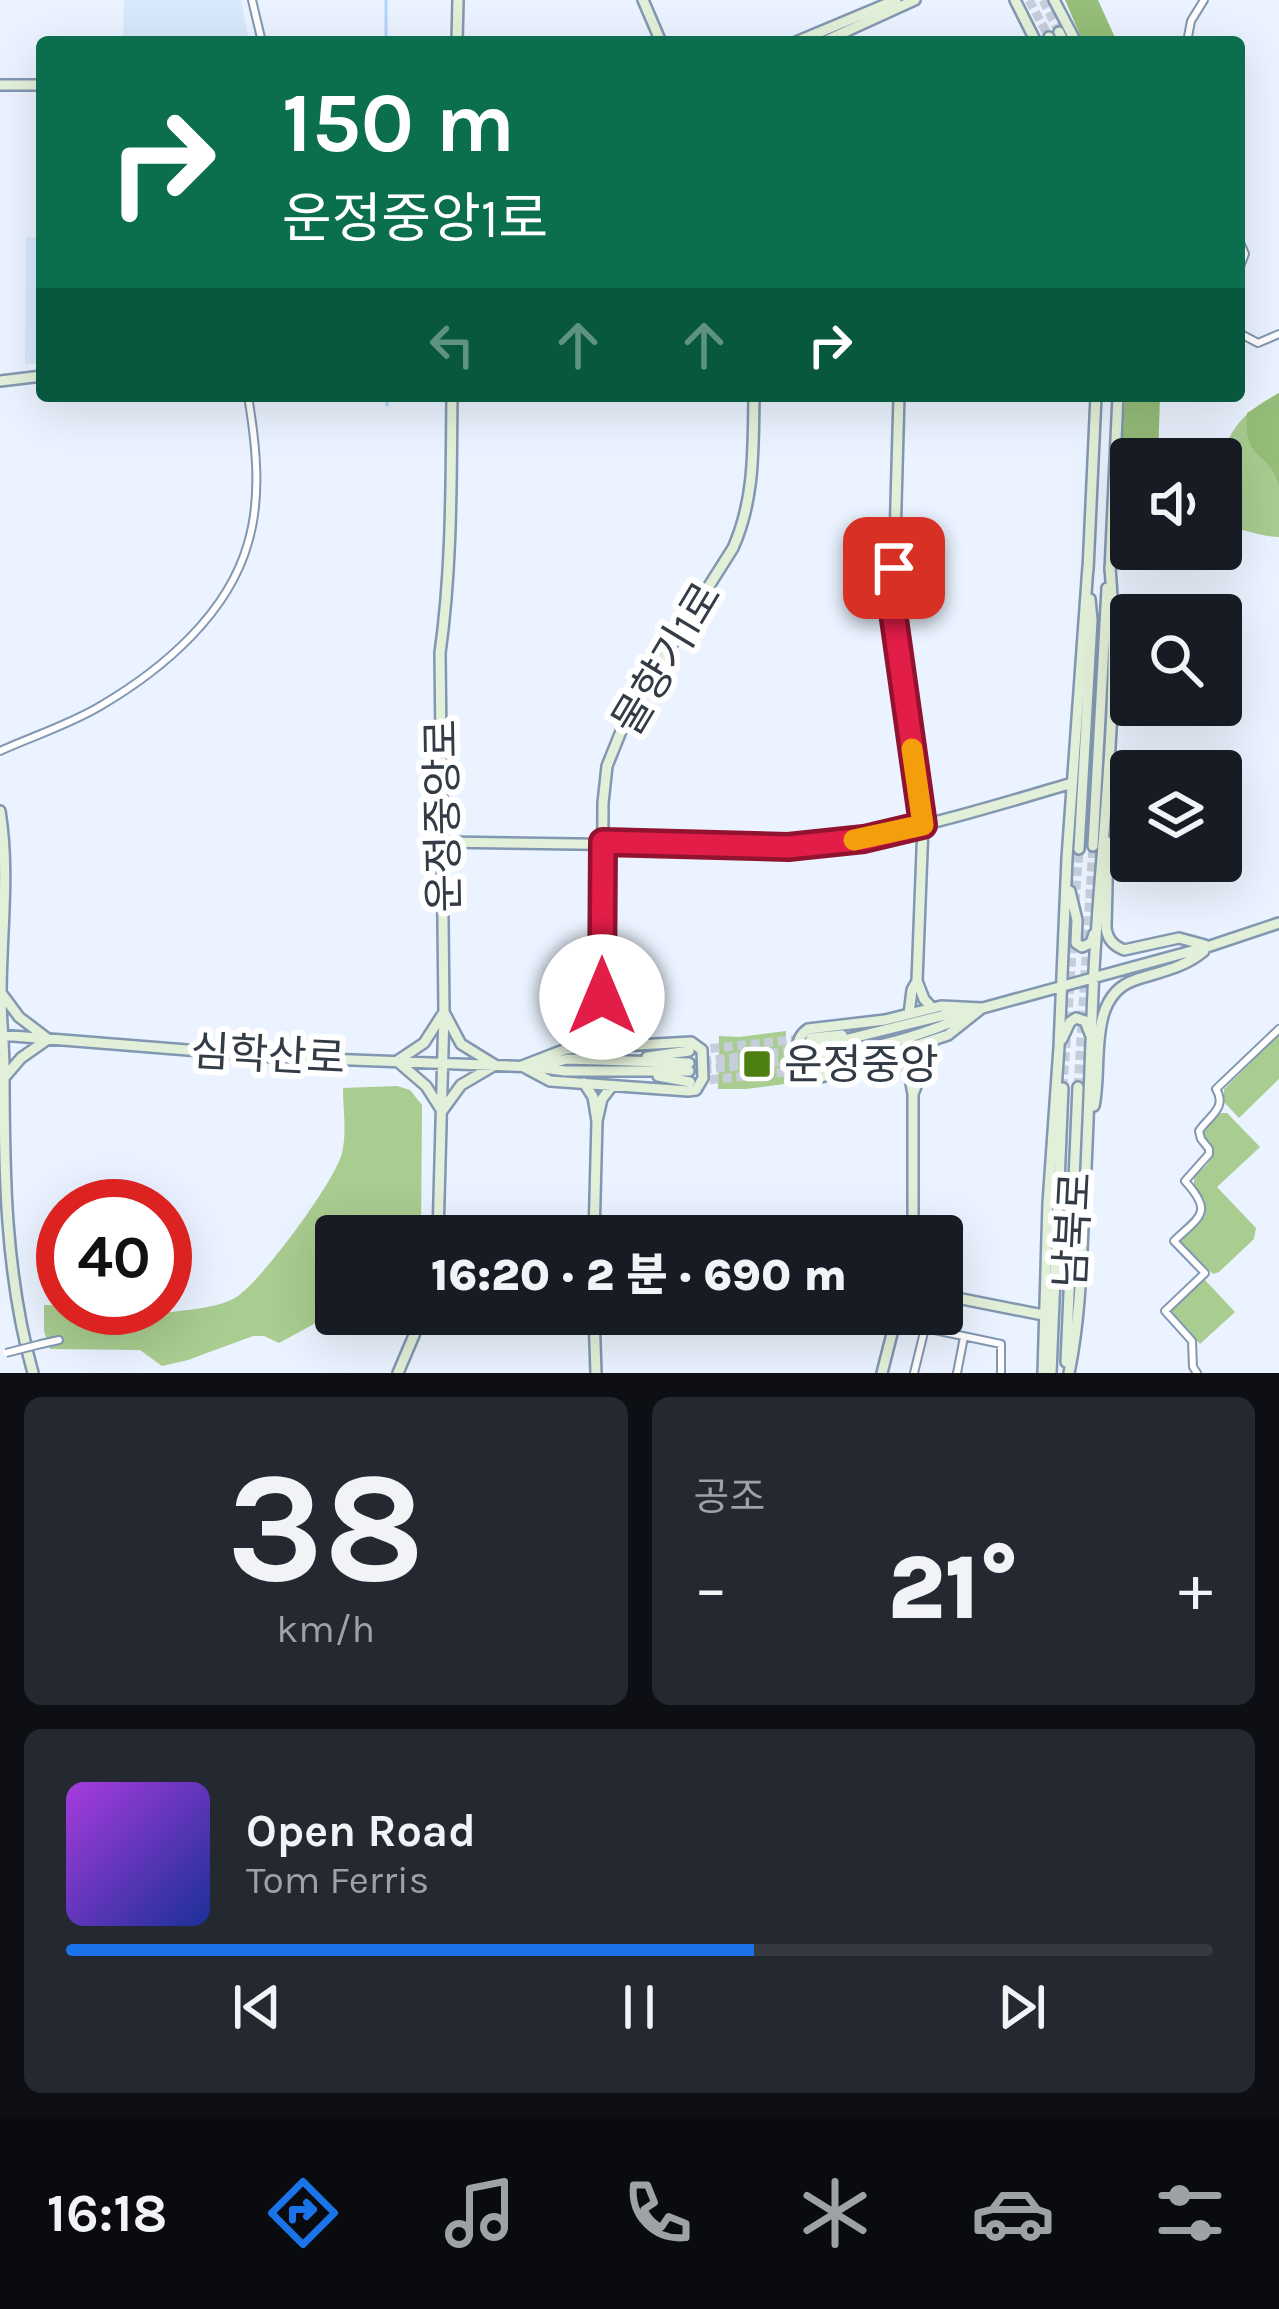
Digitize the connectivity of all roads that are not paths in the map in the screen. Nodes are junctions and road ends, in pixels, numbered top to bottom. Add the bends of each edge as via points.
1 (252, 0) edge
2 (458, 0) edge
3 (643, 0) edge
4 (896, 0) edge
5 (915, 0) edge
6 (1054, 0) edge
7 (1204, 0) edge
8 (1016, 1) edge
9 (261, 36) edge
10 (457, 36) edge
11 (659, 36) edge
12 (812, 36) edge
13 (836, 36) edge
14 (1033, 36) edge
15 (1073, 36) edge
16 (1188, 36) edge
17 (0, 85) edge
18 (36, 85) edge
19 (1279, 334) edge
20 (1245, 336) edge
21 (36, 377) edge
22 (0, 380) edge
23 (249, 402) edge
24 (452, 402) edge
25 (754, 402) edge
26 (899, 402) edge
27 (1096, 402) edge
28 (1118, 402) edge
29 (1116, 438) edge
30 (1088, 566) junction
31 (1110, 567) edge
32 (1110, 570) edge
33 (0, 751) edge
34 (1072, 783) junction
35 (1106, 788) junction
36 (0, 811) edge
37 (923, 825) junction
38 (442, 842) junction
39 (603, 842) junction
40 (1093, 846) tunnel mouth
41 (1079, 849) tunnel mouth
42 (1066, 868) junction
43 (1279, 923) edge
44 (1096, 929) junction
45 (1210, 946) junction
46 (1094, 978) junction
47 (917, 981) junction
48 (1062, 987) junction
49 (1, 994) edge
50 (602, 997) junction
51 (980, 1008) junction
52 (932, 1009) junction
53 (444, 1012) junction
54 (909, 1014) junction
55 (1279, 1030) edge
56 (1, 1035) edge
57 (48, 1039) junction
58 (1092, 1039) junction
59 (923, 1043) junction
60 (1059, 1047) junction
61 (616, 1048) junction
62 (588, 1049) junction
63 (893, 1053) junction
64 (397, 1061) junction
65 (443, 1063) junction
66 (494, 1065) junction
67 (522, 1066) junction
68 (537, 1066) junction
69 (2, 1077) edge
70 (584, 1083) junction
71 (612, 1085) junction
72 (1078, 1087) tunnel mouth
73 (1063, 1088) tunnel mouth
74 (914, 1094) junction
75 (442, 1111) junction
76 (597, 1121) junction
77 (1089, 1129) junction
78 (439, 1215) edge
79 (595, 1215) edge
80 (913, 1215) edge
81 (963, 1299) edge
82 (1042, 1315) junction
83 (415, 1335) edge
84 (595, 1335) edge
85 (892, 1335) edge
86 (964, 1336) junction
87 (59, 1340) dead end
88 (3, 1354) edge
89 (33, 1373) edge
90 (398, 1373) edge
91 (596, 1373) edge
92 (882, 1373) edge
93 (914, 1373) edge
94 (957, 1373) edge
95 (1001, 1373) edge
96 (1047, 1373) edge
97 (1068, 1373) edge
98 (1197, 1373) edge

1 - 9 street
2 - 10 street
3 - 11 street
4 - 12 street
5 - 13 street
6 - 15 street
7 - 16 street
8 - 14 street
17 - 18 street
19 - 20 street via 1258,343
21 - 22 street
23 - 33 street via 257,488 235,578 197,630 151,672 99,707
24 - 38 street, 운정중앙로 via 440,653
25 - 39 street, 물향기1로 via 742,528 618,734 604,785
26 - 37 street via 893,612
27 - 30 street
28 - 29 street
30 - 34 street
30 - 41 street
31 - 40 street
32 - 35 street
34 - 37 street
34 - 42 street
35 - 44 street
35 - 45 street via 1107,937 1124,950 1179,938
36 - 49 street
37 - 39 street via 788,847
37 - 47 street
38 - 39 street
38 - 53 street, 운정중앙로
39 - 50 street, 물향기1로
42 - 44 street via 1076,944 1090,943
42 - 48 street
43 - 45 street
44 - 46 street
45 - 46 street
45 - 77 street via 1110,998
46 - 48 street
46 - 58 street
47 - 52 street
47 - 54 street
48 - 51 street
48 - 60 street
49 - 56 street
49 - 57 street
50 - 61 street
50 - 62 street
51 - 51 street via 943,1014 813,1053 878,1047
51 - 52 street
51 - 59 street via 948,1035
52 - 54 street
53 - 64 street via 424,1043
53 - 65 street, 운정중앙로
53 - 66 street via 461,1044
54 - 63 street via 808,1029 797,1042 797,1067 818,1078
55 - 98 street via 1216,1089 1219,1109 1198,1131 1209,1154 1185,1181 1202,1210 1174,1241 1205,1273 1165,1311 1192,1341
56 - 57 street, 심학산로
56 - 69 street
57 - 64 street, 심학산로
57 - 69 street
58 - 60 street via 1076,1018
58 - 77 street
59 - 63 street
59 - 74 street
60 - 82 street
61 - 62 street
61 - 71 street via 691,1042 702,1050 704,1078 688,1091
62 - 67 street
63 - 74 street via 907,1062
64 - 65 street, 심학산로
64 - 75 street
65 - 66 street, 심학산로
65 - 75 street, 운정중앙로
66 - 67 street, 심학산로
66 - 75 street via 461,1085
67 - 68 street, 심학산로
67 - 70 street via 550,1081
68 - 68 street via 565,1071 689,1067 567,1060
69 - 89 street via 4,1199
70 - 71 street
70 - 76 street
71 - 76 street
72 - 97 street, 남북로
73 - 96 street, 남북로
74 - 80 street
75 - 78 street, 운정중앙로
76 - 79 street
77 - 97 street
81 - 82 street
82 - 96 street
83 - 90 street
84 - 91 street
85 - 92 street
86 - 93 street via 925,1328
86 - 94 street
86 - 95 street via 1001,1344
87 - 88 street, bridge

